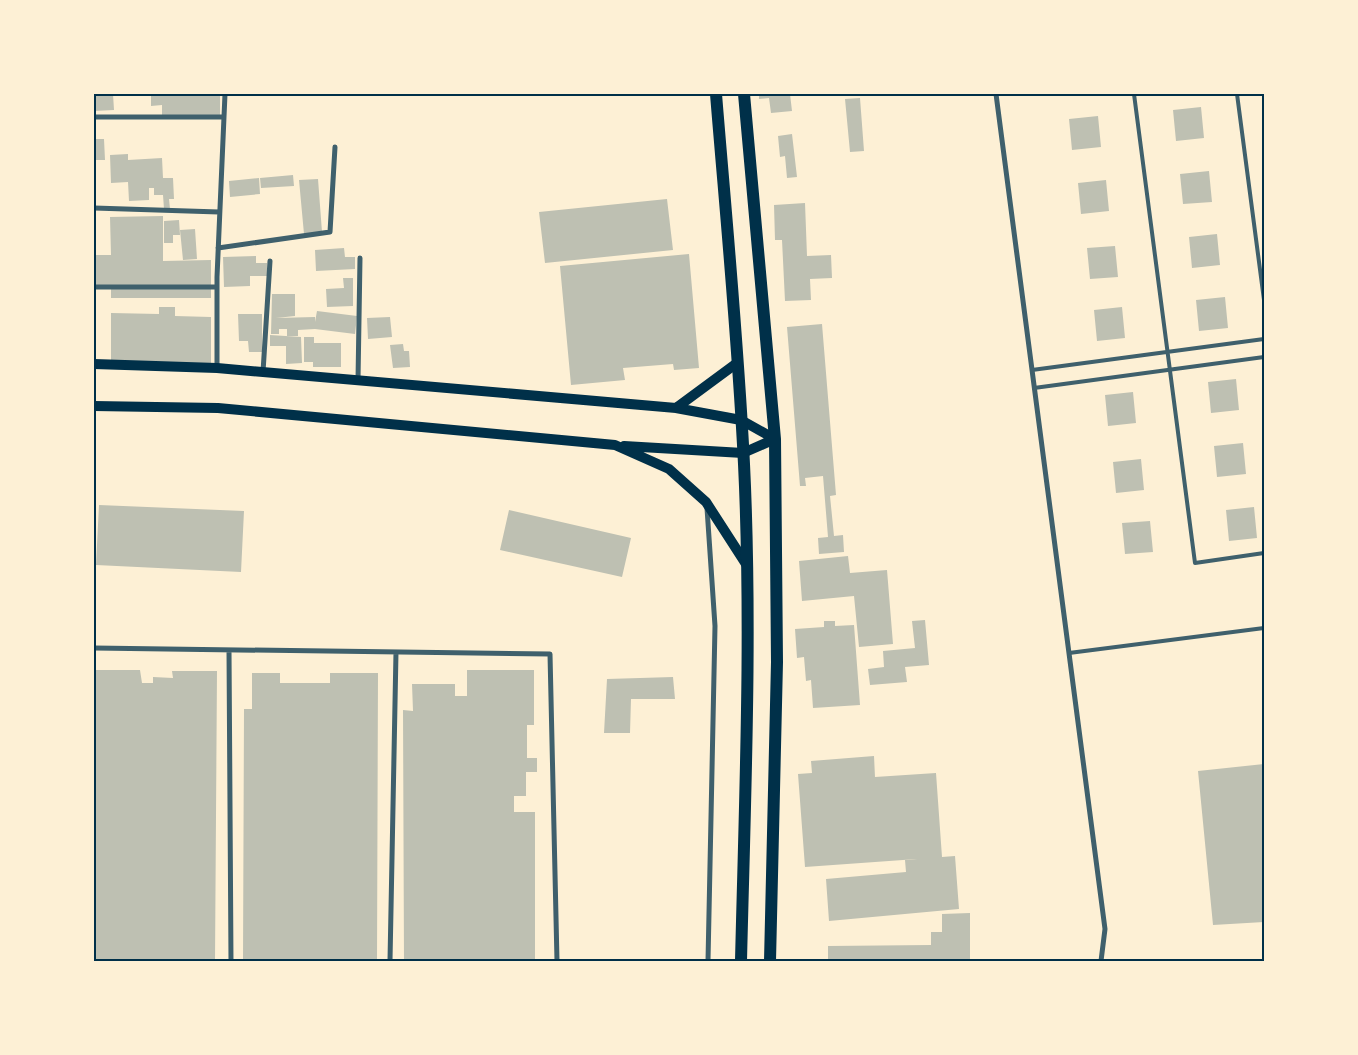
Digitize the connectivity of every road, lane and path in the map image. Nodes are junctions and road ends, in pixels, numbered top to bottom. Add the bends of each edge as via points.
1 (225, 94) edge
2 (716, 94) edge
3 (744, 94) edge
4 (996, 94) edge
5 (1134, 94) edge
6 (1237, 94) edge
7 (94, 117) edge
8 (224, 117) junction
9 (336, 147) dead end
10 (94, 208) edge
11 (219, 212) junction
12 (218, 248) junction
13 (360, 258) dead end
14 (270, 261) dead end
15 (94, 287) edge
16 (217, 287) junction
17 (1264, 300) edge
18 (1264, 339) edge
19 (1167, 351) junction
20 (1264, 358) edge
21 (738, 363) junction
22 (94, 364) edge
23 (217, 368) junction
24 (1032, 370) junction
25 (1170, 370) junction
26 (263, 372) junction
27 (358, 380) junction
28 (1034, 388) junction
29 (94, 406) edge
30 (676, 408) junction
31 (741, 420) junction
32 (775, 439) junction
33 (615, 445) junction
34 (743, 453) junction
35 (706, 502) junction
36 (1264, 553) edge
37 (746, 564) junction
38 (1264, 628) edge
39 (94, 648) edge
40 (229, 650) junction
41 (396, 652) junction
42 (1069, 653) junction
43 (231, 961) edge
44 (390, 961) edge
45 (557, 961) edge
46 (708, 961) edge
47 (741, 961) edge
48 (770, 961) edge
49 (1101, 961) edge

1 - 8 street
2 - 21 highway
3 - 32 highway
4 - 24 street
5 - 19 lane
6 - 17 lane
7 - 8 street
8 - 11 street
9 - 12 street via 330,232
10 - 11 street
11 - 12 street
12 - 16 street
13 - 27 street
14 - 26 street
15 - 16 street
16 - 23 street
18 - 19 lane
19 - 24 lane
19 - 25 lane
20 - 25 lane
21 - 30 main road
21 - 31 highway
22 - 23 main road
23 - 26 main road
24 - 28 street
25 - 28 lane
25 - 36 lane via 1195,563
26 - 27 main road
27 - 30 main road
28 - 42 street
29 - 33 main road via 218,408
30 - 31 main road
31 - 32 main road
31 - 34 highway
32 - 34 main road
32 - 48 highway via 777,662
33 - 34 main road
33 - 35 main road via 669,469
34 - 37 highway
35 - 37 main road
35 - 46 street via 715,626
37 - 47 highway via 748,663
38 - 42 lane
39 - 40 street
40 - 41 street
40 - 43 street
41 - 44 street
41 - 45 street via 550,654
42 - 49 street via 1104,929

